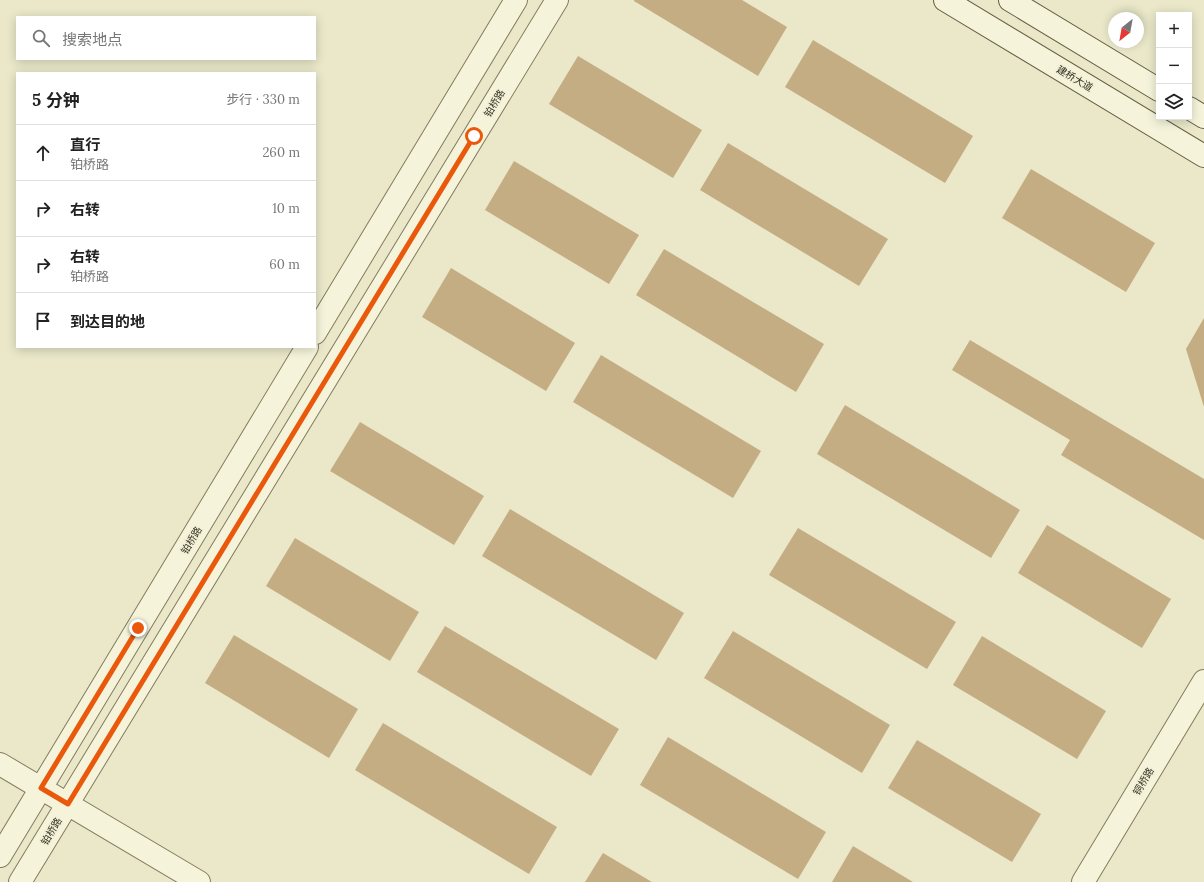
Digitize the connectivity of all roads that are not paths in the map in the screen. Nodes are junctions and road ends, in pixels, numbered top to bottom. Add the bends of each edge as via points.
1 (516, 0) edge
2 (557, 0) edge
3 (945, 0) edge
4 (1010, 0) edge
5 (1156, 88) edge
6 (1192, 110) edge
7 (1204, 117) edge
8 (1204, 156) edge
9 (316, 331) edge
10 (306, 348) edge
11 (1204, 681) edge
12 (0, 764) edge
13 (41, 788) junction
14 (68, 804) junction
15 (0, 856) edge
16 (20, 882) edge
17 (199, 882) edge
18 (1083, 882) edge

1 - 9 street
2 - 14 street, 铂桥路
3 - 8 street, 建桥大道
4 - 5 street
6 - 7 street
10 - 13 street, 铂桥路
11 - 18 street, 铜桥路
12 - 13 street
13 - 14 street
13 - 15 street, 铂桥路
14 - 16 street, 铂桥路
14 - 17 street

